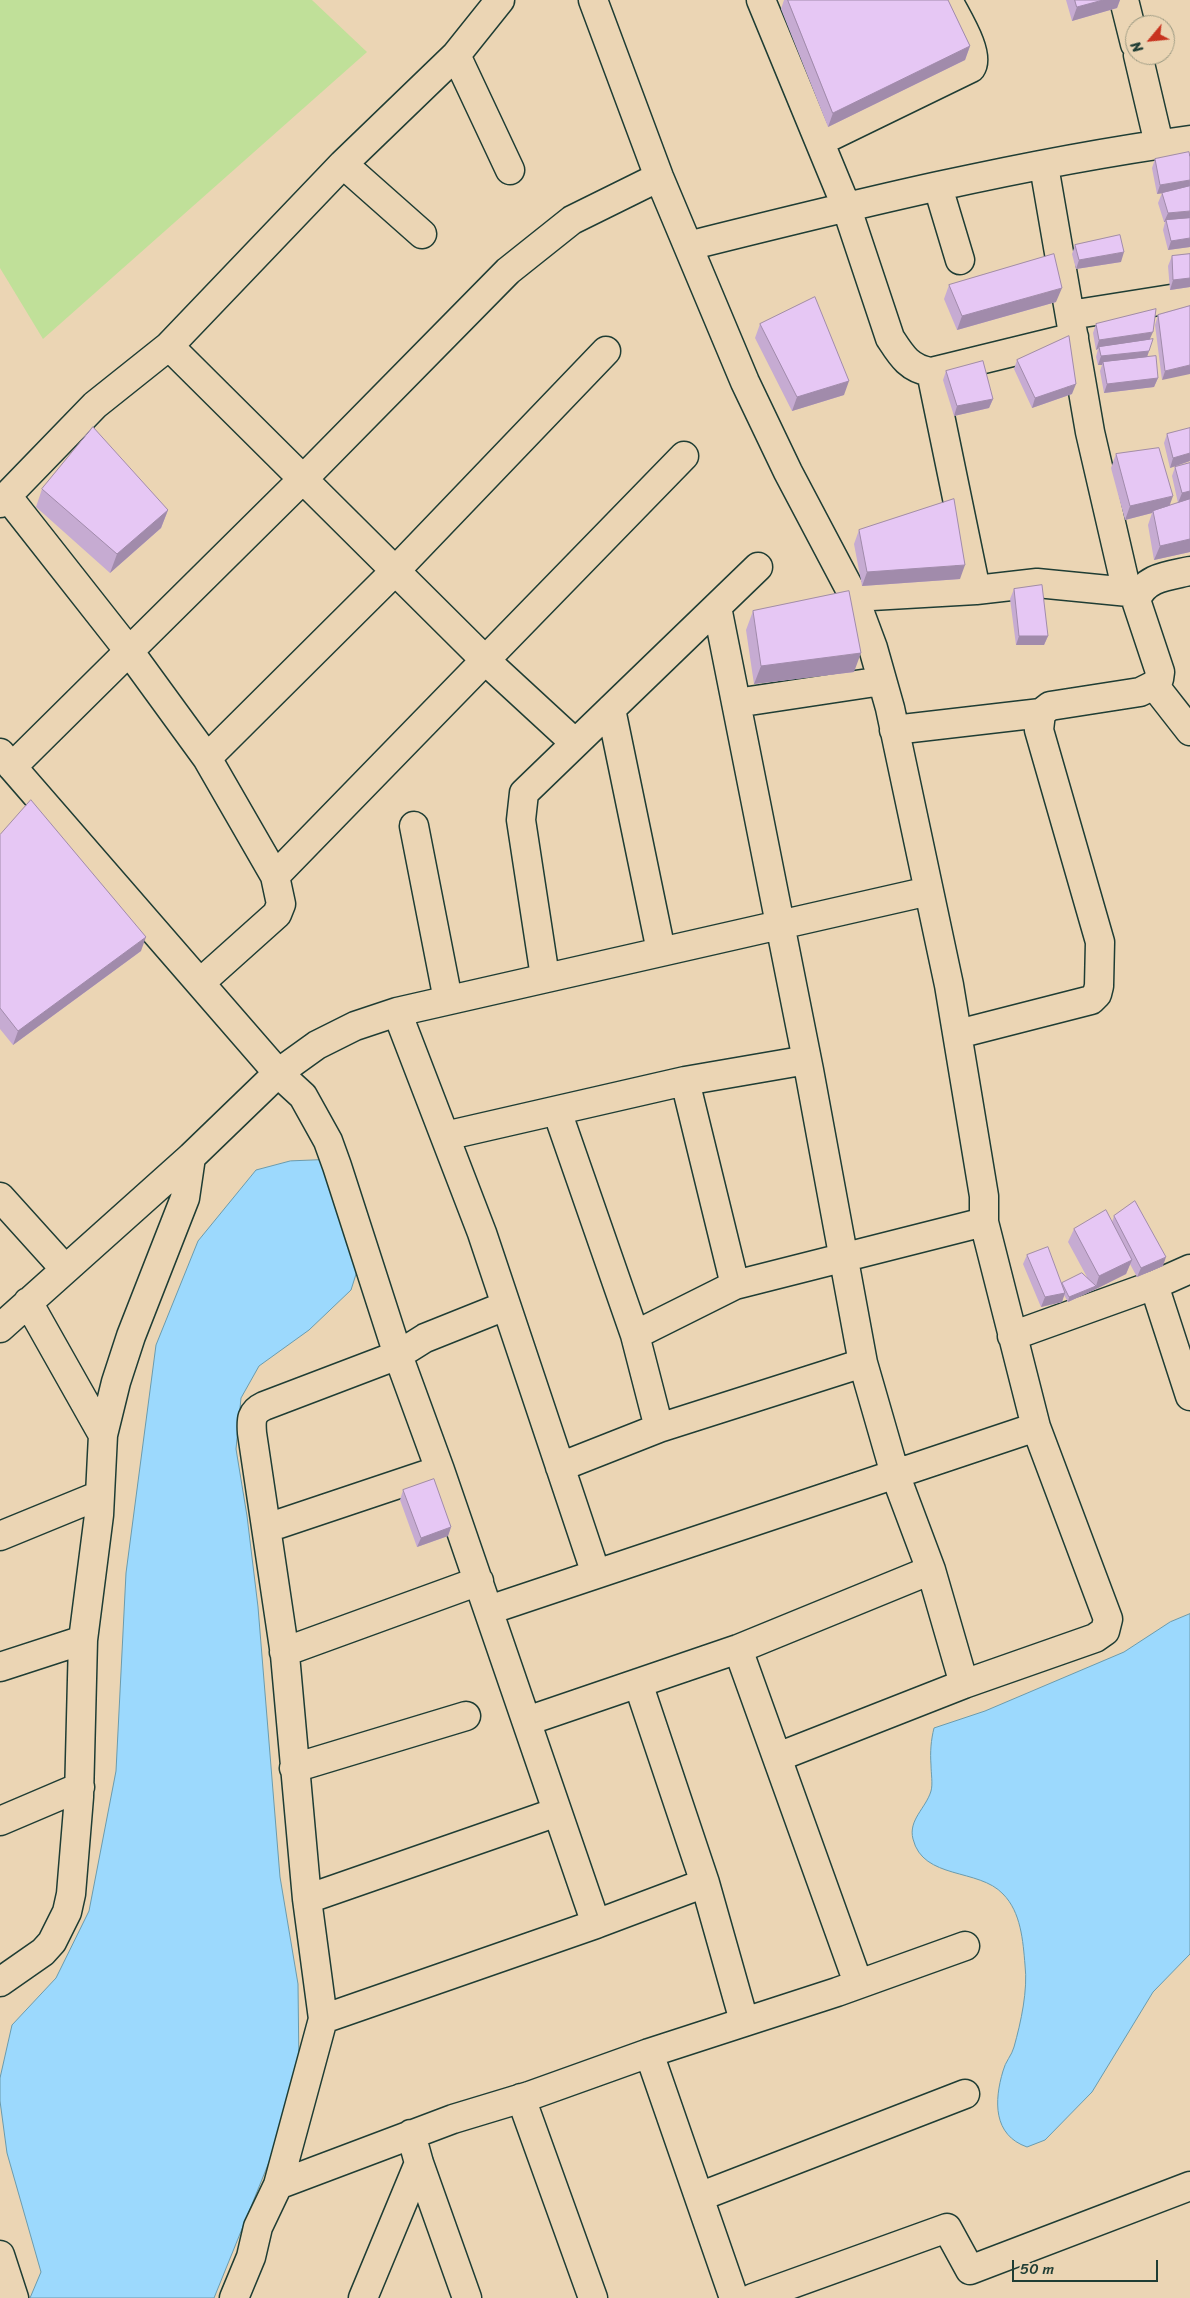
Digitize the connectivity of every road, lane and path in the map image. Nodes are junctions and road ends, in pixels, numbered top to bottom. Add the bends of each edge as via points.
1 (500, 0) edge
2 (594, 0) edge
3 (761, 0) edge
4 (948, 0) edge
5 (1124, 0) edge
6 (1128, 15) edge
7 (456, 55) junction
8 (1140, 65) edge
9 (1190, 140) edge
10 (821, 141) junction
11 (1160, 144) junction
12 (343, 164) junction
13 (1044, 166) junction
14 (510, 170) dead end
15 (659, 177) junction
16 (938, 187) junction
17 (846, 206) junction
18 (422, 234) dead end
19 (688, 246) junction
20 (960, 260) dead end
21 (1190, 296) edge
22 (1072, 326) junction
23 (169, 346) junction
24 (606, 350) dead end
25 (931, 372) junction
26 (684, 456) dead end
27 (304, 477) junction
28 (4, 500) edge
29 (758, 568) dead end
30 (396, 570) junction
31 (1190, 571) edge
32 (976, 590) junction
33 (1133, 592) junction
34 (854, 597) junction
35 (717, 607) junction
36 (129, 651) junction
37 (486, 660) junction
38 (882, 681) junction
39 (1154, 685) junction
40 (736, 703) junction
41 (611, 708) junction
42 (1041, 713) junction
43 (894, 730) junction
44 (1190, 731) edge
45 (575, 743) junction
46 (207, 758) junction
47 (6, 760) edge
48 (414, 826) dead end
49 (275, 876) junction
50 (929, 891) junction
51 (780, 923) junction
52 (661, 951) junction
53 (545, 977) junction
54 (200, 983) junction
55 (448, 1000) junction
56 (397, 1012) junction
57 (958, 1034) junction
58 (807, 1060) junction
59 (278, 1073) junction
60 (685, 1081) junction
61 (556, 1111) junction
62 (445, 1136) junction
63 (191, 1156) junction
64 (0, 1197) edge
65 (984, 1222) junction
66 (843, 1259) junction
67 (65, 1269) junction
68 (1190, 1269) edge
69 (735, 1285) junction
70 (1154, 1285) junction
71 (28, 1302) junction
72 (505, 1306) junction
73 (0, 1328) edge
74 (635, 1335) junction
75 (1012, 1336) junction
76 (398, 1356) junction
77 (863, 1363) junction
78 (1188, 1383) edge
79 (1036, 1427) junction
80 (660, 1428) junction
81 (103, 1435) junction
82 (560, 1467) junction
83 (440, 1470) junction
84 (895, 1474) junction
85 (100, 1495) junction
86 (267, 1528) junction
87 (0, 1536) edge
88 (931, 1570) junction
89 (596, 1574) junction
90 (479, 1581) junction
91 (489, 1610) junction
92 (83, 1640) junction
93 (738, 1649) junction
94 (284, 1652) junction
95 (0, 1666) edge
96 (638, 1683) junction
97 (964, 1684) junction
98 (466, 1716) dead end
99 (527, 1721) junction
100 (778, 1757) junction
101 (294, 1768) junction
102 (80, 1787) junction
103 (558, 1812) junction
104 (0, 1821) edge
105 (705, 1883) junction
106 (307, 1899) junction
107 (596, 1924) junction
108 (965, 1946) dead end
109 (0, 1982) edge
110 (858, 1983) junction
111 (323, 2019) junction
112 (744, 2021) junction
113 (649, 2053) junction
114 (965, 2094) dead end
115 (522, 2098) junction
116 (411, 2134) junction
117 (419, 2163) junction
118 (278, 2185) junction
119 (1190, 2186) edge
120 (699, 2196) junction
121 (0, 2256) edge
122 (14, 2298) edge
123 (234, 2298) edge
124 (364, 2298) edge
125 (467, 2298) edge
126 (593, 2298) edge
127 (734, 2298) edge
128 (754, 2298) edge

1 - 7 street
2 - 15 street
3 - 10 street
4 - 10 street via 974,52 971,68
5 - 6 street
7 - 12 street
7 - 14 street
8 - 11 street
9 - 11 street
10 - 17 street
11 - 13 street
12 - 18 street
12 - 23 street
13 - 16 street
13 - 22 street
15 - 19 street
15 - 27 street via 572,220 514,265
16 - 17 street
16 - 20 street
17 - 19 street
17 - 25 street via 890,338 910,365
19 - 34 street via 745,382
21 - 22 street
22 - 25 street
22 - 33 street via 1090,432
23 - 27 street
23 - 28 street via 95,405
24 - 30 street
25 - 32 street
26 - 37 street
27 - 30 street
27 - 36 street
28 - 36 street
29 - 35 street
30 - 37 street
30 - 46 street
31 - 33 street via 1152,581
32 - 33 street via 1036,583
32 - 34 street
33 - 39 street via 1160,672
34 - 38 street
35 - 40 street
35 - 41 street
36 - 46 street
36 - 47 street
37 - 45 street
37 - 49 street
38 - 40 street
38 - 43 street
39 - 42 street via 1140,692 1050,706
39 - 44 street
40 - 51 street
41 - 45 street
41 - 52 street
42 - 43 street
42 - 57 street via 1039,730 1100,942 1097,994 1091,1000
43 - 50 street
45 - 53 street via 529,786 521,801 521,820
46 - 49 street
47 - 54 street
48 - 55 street
49 - 54 street via 281,904 277,914
50 - 51 street
50 - 57 street
51 - 52 street
51 - 58 street
52 - 53 street
53 - 55 street
54 - 59 street
55 - 56 street
56 - 59 street via 355,1026 318,1045
56 - 62 street
57 - 65 street via 984,1196
58 - 60 street
58 - 66 street
59 - 63 street
59 - 76 street via 304,1096 328,1141
60 - 61 street
60 - 69 street
61 - 62 street
61 - 74 street
62 - 72 street via 482,1233
63 - 67 street
63 - 81 street via 185,1198 131,1336
64 - 67 street
65 - 66 street
65 - 75 street
66 - 69 street
66 - 77 street
67 - 71 street
68 - 70 street
69 - 74 street
70 - 75 street
70 - 78 street
71 - 73 street
71 - 81 street
72 - 76 street via 425,1338
72 - 82 street
74 - 80 street
75 - 79 street
76 - 83 street
76 - 86 street via 257,1410 252,1416
77 - 80 street
77 - 84 street
79 - 84 street
79 - 97 street via 1108,1626 1095,1638
80 - 82 street
81 - 85 street
82 - 89 street
83 - 86 street
83 - 90 street
84 - 88 street
84 - 89 street
85 - 87 street
85 - 92 street
86 - 94 street
88 - 93 street
88 - 97 street
89 - 91 street
90 - 91 street
90 - 94 street
91 - 99 street
92 - 95 street
92 - 102 street
93 - 96 street
93 - 100 street
94 - 101 street
96 - 99 street
96 - 105 street
97 - 100 street
98 - 101 street
99 - 103 street
100 - 110 street
101 - 106 street
102 - 104 street
102 - 109 street via 67,1912 52,1942 43,1952
103 - 106 street
103 - 107 street
105 - 107 street
105 - 112 street
106 - 111 street
107 - 111 street
108 - 110 street
110 - 112 street
111 - 118 street
112 - 113 street
113 - 115 street
113 - 120 street
114 - 120 street
115 - 116 street
115 - 126 street
116 - 117 street
116 - 118 street
117 - 124 street
117 - 125 street
118 - 123 street via 258,2227 251,2257
119 - 128 street via 970,2270 947,2228
120 - 127 street
121 - 122 street

